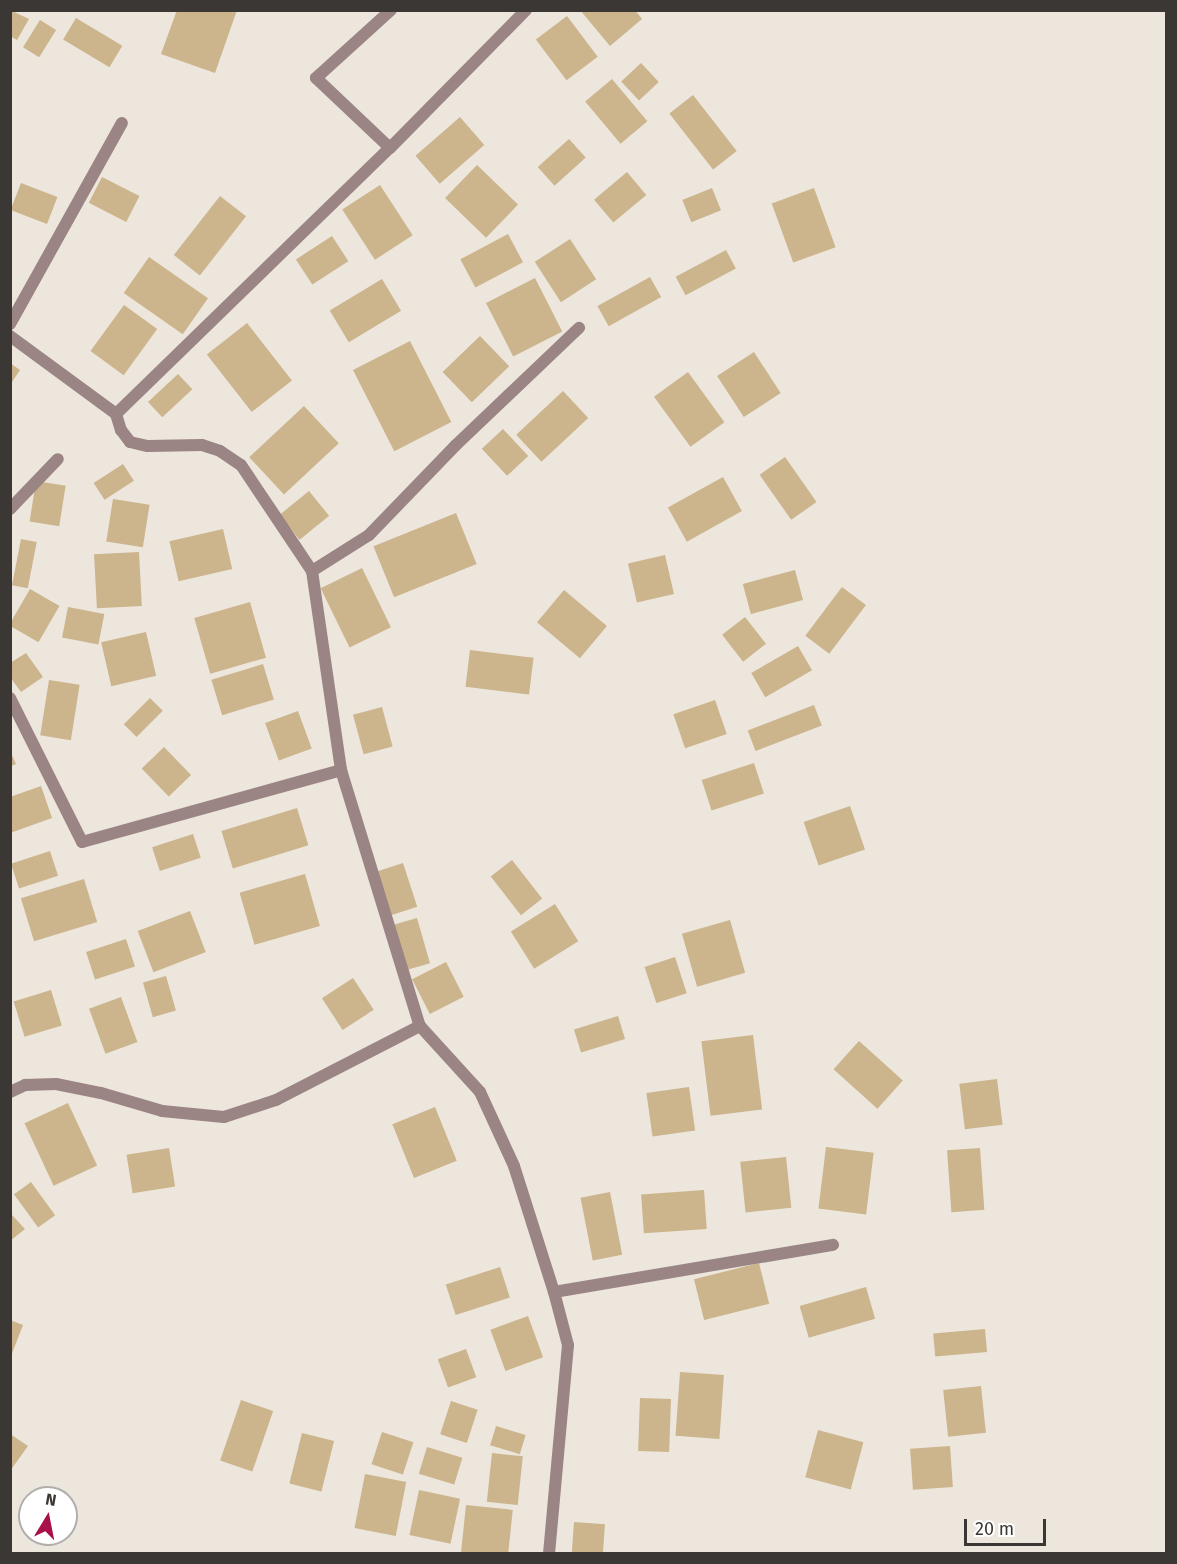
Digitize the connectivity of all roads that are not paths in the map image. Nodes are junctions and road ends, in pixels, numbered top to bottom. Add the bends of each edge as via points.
1 (391, 10) edge
2 (526, 10) edge
3 (122, 123) dead end
4 (390, 148) junction
5 (10, 324) edge
6 (579, 328) dead end
7 (10, 336) edge
8 (116, 414) junction
9 (58, 459) dead end
10 (10, 509) edge
11 (312, 572) junction
12 (10, 698) edge
13 (341, 770) junction
14 (420, 1026) junction
15 (10, 1092) edge
16 (833, 1245) dead end
17 (554, 1292) junction
18 (549, 1554) edge

1 - 4 street via 316,78
2 - 4 street
3 - 5 street
4 - 8 street
6 - 11 street via 456,445 369,535
7 - 8 street
8 - 11 street via 130,442 148,446 202,445 241,465
9 - 10 street
11 - 13 street
12 - 13 street via 82,842
13 - 14 street
14 - 15 street via 276,1100 224,1117 162,1111 56,1084 25,1085
14 - 17 street via 480,1092 514,1166
16 - 17 street
17 - 18 street via 568,1345

